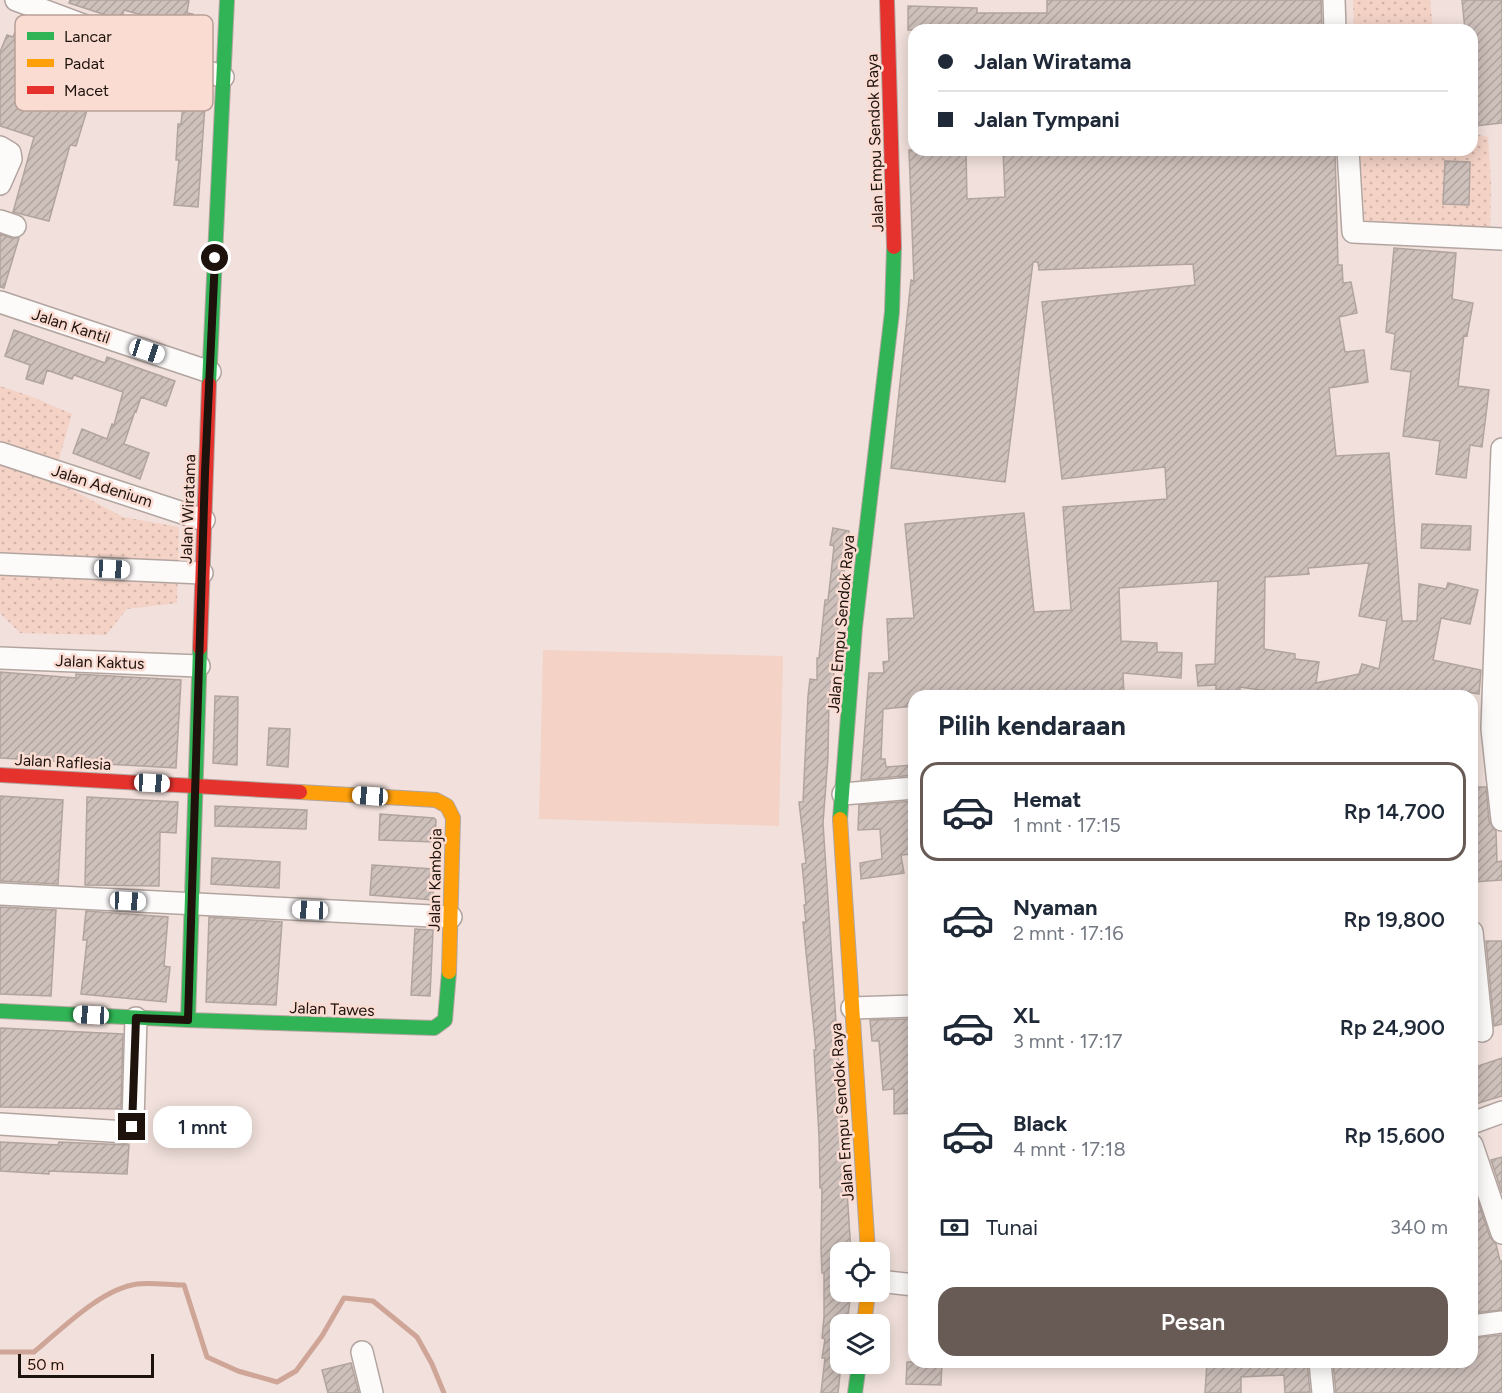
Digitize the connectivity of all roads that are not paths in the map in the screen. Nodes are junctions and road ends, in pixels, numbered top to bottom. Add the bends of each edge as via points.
1 (16, 0) edge
2 (227, 0) edge
3 (887, 0) edge
4 (1334, 0) edge
5 (56, 15) edge
6 (1335, 24) edge
7 (213, 73) edge
8 (223, 77) junction
9 (0, 147) edge
10 (1348, 156) edge
11 (0, 184) edge
12 (1502, 239) edge
13 (0, 302) edge
14 (210, 372) junction
15 (1502, 449) edge
16 (0, 453) edge
17 (1501, 507) edge
18 (204, 520) junction
19 (0, 564) edge
20 (202, 573) junction
21 (0, 658) edge
22 (200, 666) junction
23 (1488, 731) edge
24 (0, 775) edge
25 (195, 786) junction
26 (908, 789) edge
27 (843, 794) junction
28 (1502, 820) edge
29 (0, 894) edge
30 (192, 905) junction
31 (451, 917) junction
32 (1478, 991) edge
33 (448, 993) joint
34 (908, 1006) edge
35 (852, 1008) junction
36 (0, 1011) edge
37 (136, 1018) junction
38 (188, 1020) junction
39 (1482, 1031) dead end
40 (1502, 1112) edge
41 (1478, 1121) edge
42 (0, 1124) edge
43 (1478, 1163) edge
44 (1502, 1233) edge
45 (867, 1242) edge
46 (890, 1282) edge
47 (908, 1284) edge
48 (1502, 1322) edge
49 (1478, 1325) edge
50 (362, 1352) dead end
51 (1321, 1368) edge
52 (858, 1374) edge
53 (372, 1393) edge
54 (855, 1393) edge
55 (1323, 1393) edge

1 - 5 street
2 - 8 street, Jalan Wiratama
3 - 27 street, Jalan Empu Sendok Raya via 895,265 855,627
4 - 6 street
7 - 8 street
8 - 14 street, Jalan Wiratama
9 - 11 street via 10,153 11,159
10 - 12 street via 1353,232
13 - 14 street, Jalan Kantil
14 - 18 street, Jalan Wiratama
15 - 17 street
16 - 18 street, Jalan Adenium
17 - 23 street
18 - 20 street, Jalan Wiratama
19 - 20 street
20 - 22 street, Jalan Wiratama
21 - 22 street, Jalan Kaktus
22 - 25 street, Jalan Wiratama
23 - 28 street
24 - 25 street, Jalan Raflesia
25 - 30 street, Jalan Wiratama
25 - 31 street, Jalan Kamboja via 436,800 446,804 453,818
26 - 27 street
27 - 35 street, Jalan Empu Sendok Raya via 840,822
29 - 30 street
30 - 31 street
30 - 38 street, Jalan Wiratama
31 - 33 street, Jalan Kamboja
32 - 39 street
33 - 38 street, Jalan Tawes via 445,1020 434,1028
34 - 35 street
35 - 45 street, Jalan Empu Sendok Raya
36 - 37 street, Jalan Tawes
37 - 38 street, Jalan Tawes
37 - 42 street via 133,1122 126,1132
40 - 41 street
43 - 44 street
46 - 47 street
48 - 49 street
50 - 53 street
51 - 55 street
52 - 54 street

